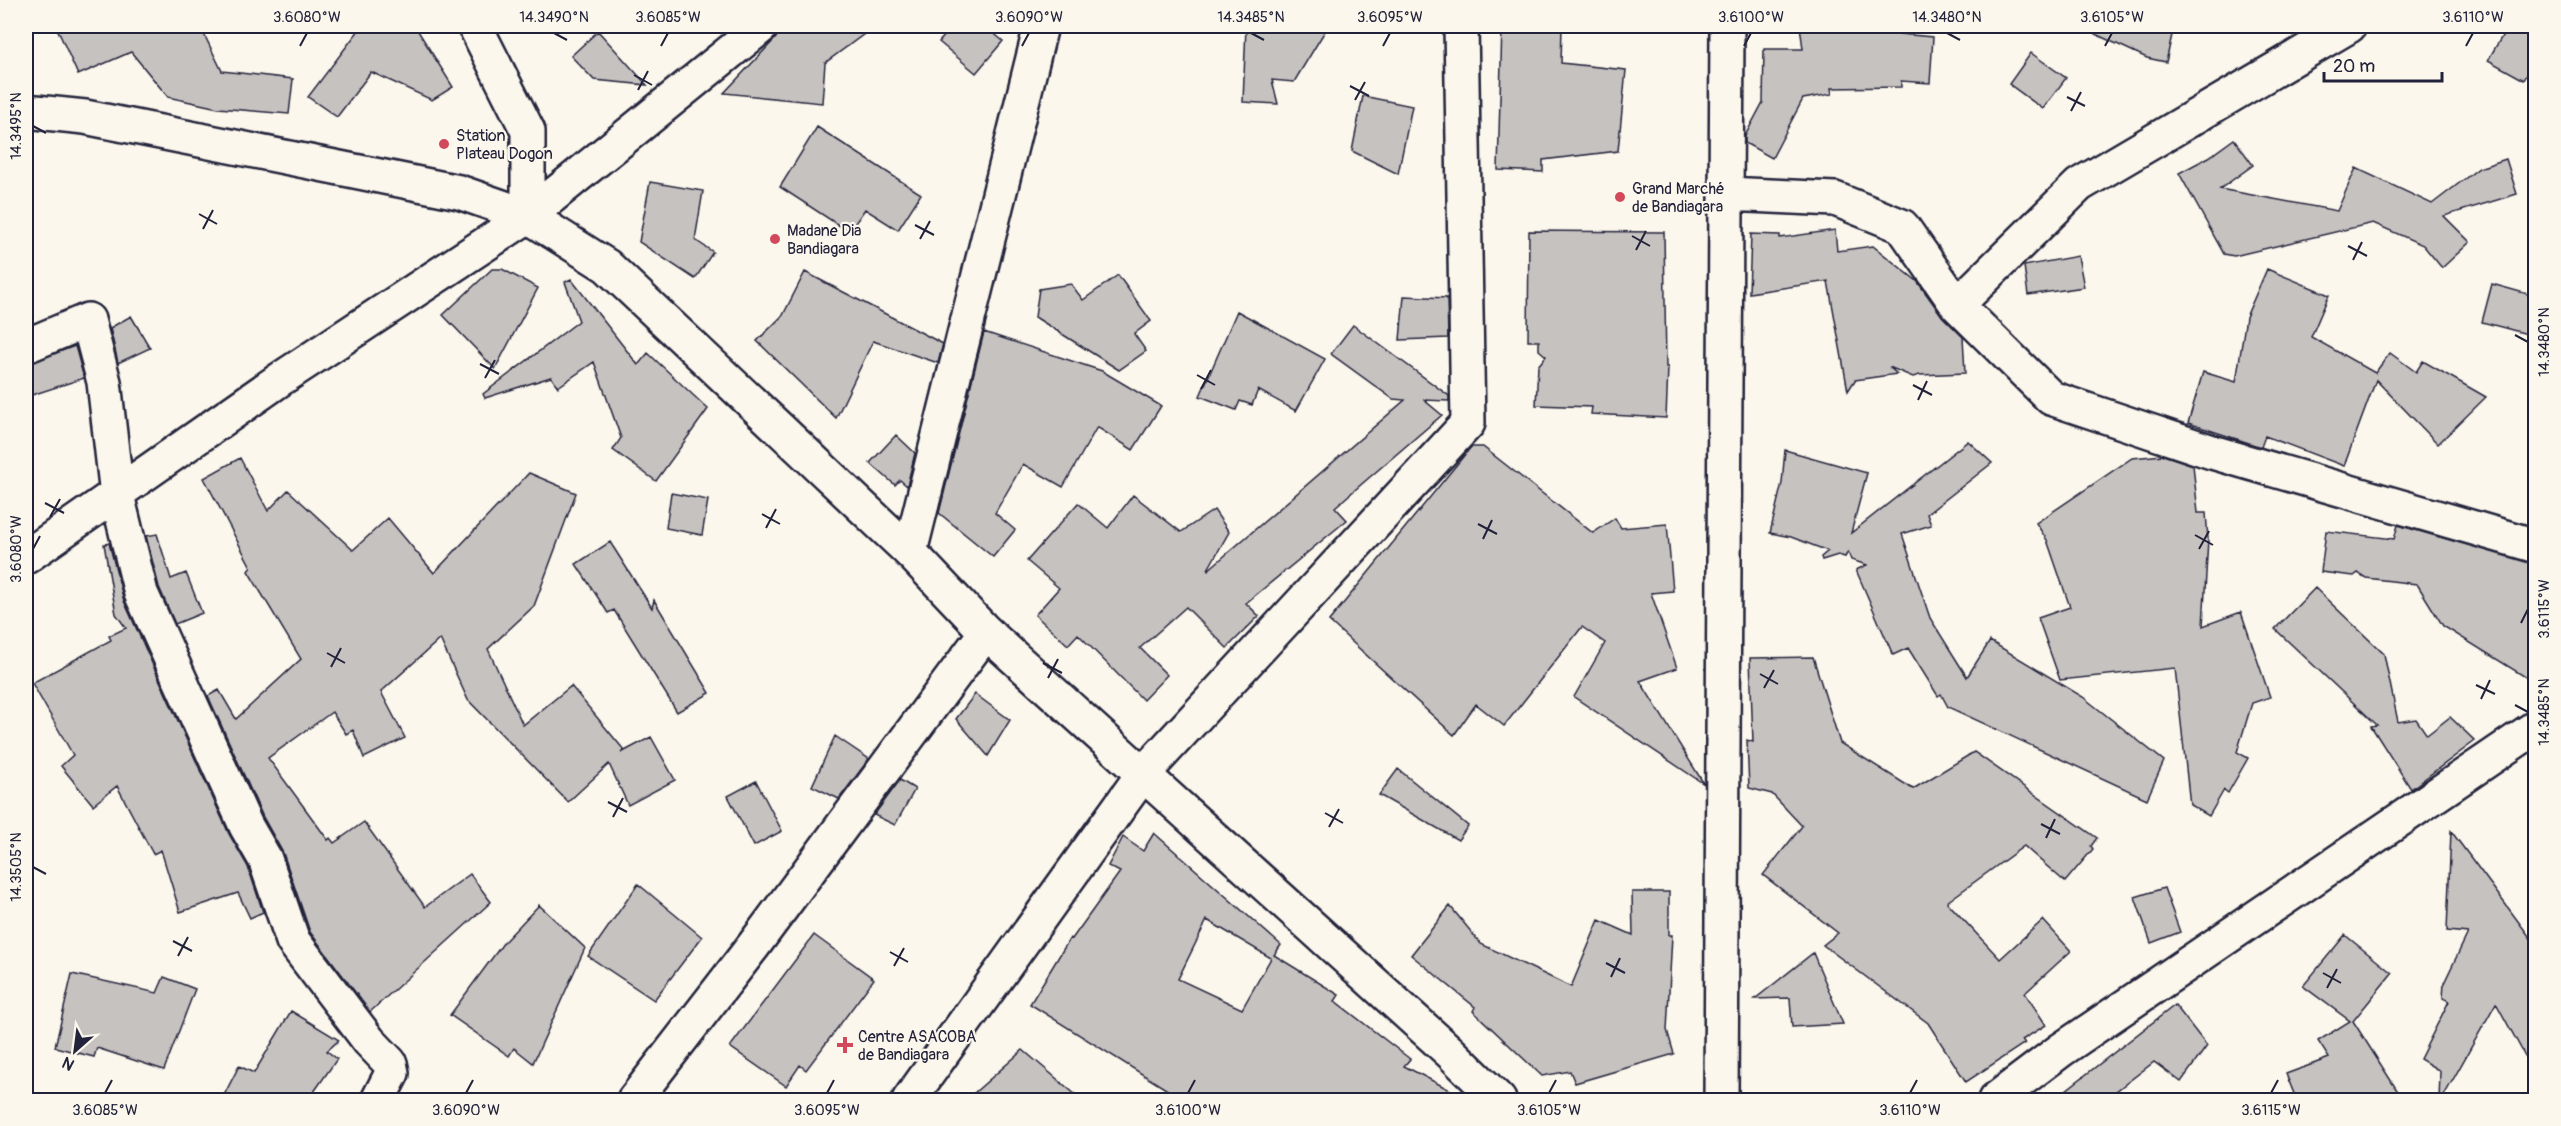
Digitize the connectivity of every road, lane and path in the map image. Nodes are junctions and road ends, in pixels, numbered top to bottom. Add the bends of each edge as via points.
1 (475, 26) edge
2 (762, 26) edge
3 (1041, 26) edge
4 (1461, 26) edge
5 (1727, 26) edge
6 (2349, 26) edge
7 (26, 111) edge
8 (1726, 194) junction
9 (528, 216) junction
10 (1957, 306) junction
11 (26, 346) edge
12 (117, 495) junction
13 (2535, 546) edge
14 (910, 552) junction
15 (26, 557) edge
16 (986, 632) junction
17 (2535, 727) edge
18 (1143, 774) junction
19 (378, 1101) edge
20 (634, 1101) edge
21 (909, 1101) edge
22 (1499, 1101) edge
23 (1721, 1101) edge
24 (1995, 1101) edge

1 - 9 street via 528,131
2 - 9 street
3 - 14 street
4 - 18 street via 1468,423
5 - 8 street
6 - 10 street via 2079,185
7 - 9 street via 85,117 459,192
8 - 10 street via 1835,199 1902,226
8 - 23 street
9 - 12 street via 282,378
9 - 14 street via 607,266
10 - 13 street via 2051,398 2212,452
11 - 12 street via 88,320 104,382
12 - 15 street
12 - 19 street via 141,593 246,826 265,859 293,941 390,1063 392,1073
14 - 16 street
16 - 18 street
16 - 20 street
17 - 24 street via 2061,1050
18 - 21 street
18 - 22 street

